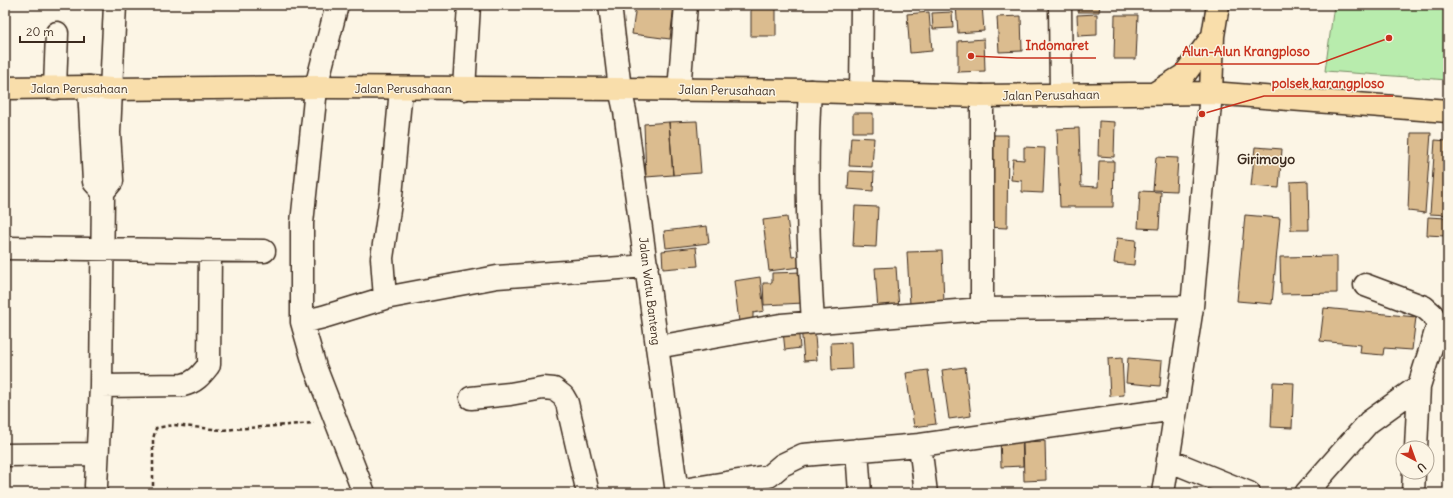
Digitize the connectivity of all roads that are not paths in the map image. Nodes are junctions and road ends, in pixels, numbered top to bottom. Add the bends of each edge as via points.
1 (115, 5) edge
2 (337, 5) edge
3 (469, 5) edge
4 (610, 5) edge
5 (686, 5) edge
6 (862, 5) edge
7 (1060, 5) edge
8 (1218, 5) edge
9 (57, 33) dead end
10 (1213, 36) junction
11 (89, 87) junction
12 (323, 87) junction
13 (5, 88) edge
14 (55, 88) junction
15 (110, 89) junction
16 (401, 89) junction
17 (464, 89) junction
18 (620, 89) junction
19 (679, 90) junction
20 (810, 91) junction
21 (861, 92) junction
22 (1211, 93) junction
23 (1154, 94) junction
24 (1061, 95) junction
25 (982, 96) junction
26 (1448, 111) edge
27 (104, 192) junction
28 (5, 248) edge
29 (103, 249) junction
30 (210, 251) junction
31 (264, 251) dead end
32 (647, 266) junction
33 (1365, 285) dead end
34 (385, 298) junction
35 (1192, 307) junction
36 (982, 309) junction
37 (311, 320) junction
38 (813, 322) junction
39 (657, 347) junction
40 (101, 386) junction
41 (1420, 386) junction
42 (471, 398) dead end
43 (1175, 409) junction
44 (1417, 440) edge
45 (920, 445) junction
46 (857, 450) junction
47 (97, 454) junction
48 (5, 455) edge
49 (1168, 460) junction
50 (1414, 480) edge
51 (96, 486) dead end
52 (677, 492) edge
53 (364, 493) edge
54 (588, 493) edge
55 (860, 493) edge
56 (926, 493) edge
57 (1163, 493) edge
58 (1249, 493) edge
59 (1306, 493) edge
60 (1413, 493) edge

1 - 15 street
2 - 12 street
3 - 17 street
4 - 18 street, Jalan Watu Banteng
5 - 19 street
6 - 21 street
7 - 24 street
8 - 10 main road
9 - 14 street
10 - 22 main road
10 - 23 main road via 1184,76
11 - 14 main road, Jalan Perusahaan
11 - 15 main road, Jalan Perusahaan
11 - 27 street via 94,182
12 - 15 main road, Jalan Perusahaan
12 - 16 main road, Jalan Perusahaan
12 - 37 street via 302,223
13 - 14 main road, Jalan Perusahaan
15 - 27 street via 112,180
16 - 17 main road, Jalan Perusahaan
16 - 34 street via 391,196 382,258
17 - 18 main road, Jalan Perusahaan
18 - 19 main road, Jalan Perusahaan
18 - 32 street, Jalan Watu Banteng
19 - 20 main road, Jalan Perusahaan
20 - 21 main road, Jalan Perusahaan
20 - 38 street via 807,195
21 - 25 main road, Jalan Perusahaan
22 - 23 main road, Jalan Perusahaan
22 - 26 main road, Jalan Perusahaan
22 - 35 street
23 - 24 main road, Jalan Perusahaan
24 - 25 main road, Jalan Perusahaan
25 - 36 street
27 - 29 street
28 - 29 street
29 - 30 street
29 - 40 street
30 - 31 street
30 - 40 street via 209,365 201,376 193,383 183,385
32 - 34 street via 497,277
32 - 39 street, Jalan Watu Banteng
33 - 41 street via 1424,307 1432,314 1438,325
34 - 37 street
35 - 36 street
35 - 43 street
36 - 38 street
37 - 53 street via 315,367
38 - 39 street via 781,325
39 - 52 street, Jalan Watu Banteng
40 - 47 street
41 - 44 street
41 - 59 street via 1369,422
42 - 54 street via 543,388 554,389 563,396 567,403
43 - 45 street
43 - 49 street
45 - 46 street
45 - 56 street
46 - 52 street via 803,455 782,465 769,476
46 - 55 street
47 - 48 street
47 - 51 street
49 - 57 street
49 - 58 street
50 - 60 street

